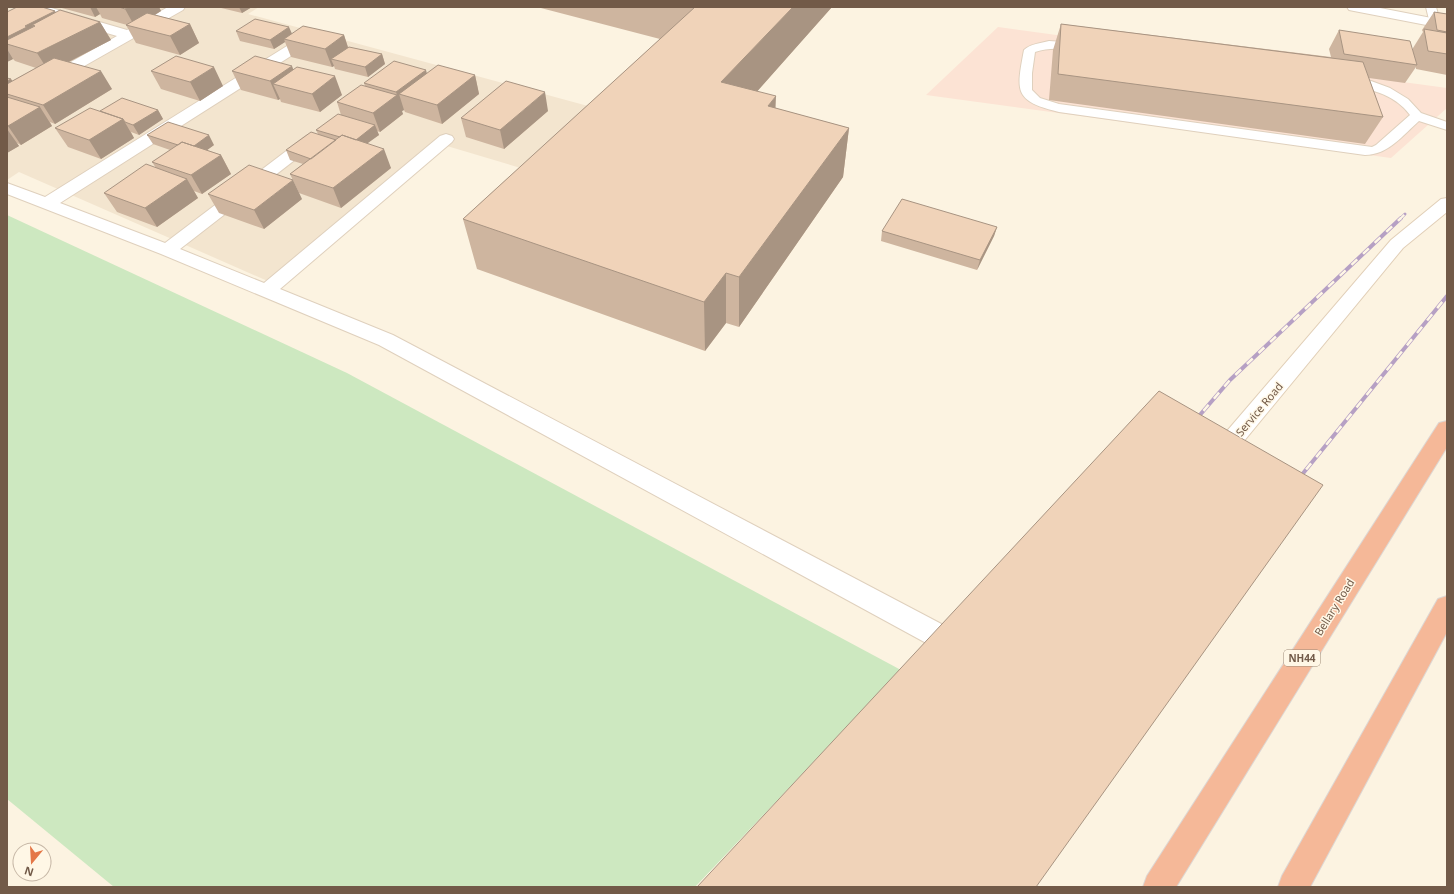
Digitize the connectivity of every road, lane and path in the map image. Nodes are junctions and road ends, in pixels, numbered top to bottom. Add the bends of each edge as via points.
1 (33, 7) edge
2 (178, 7) edge
3 (1354, 7) edge
4 (1431, 7) edge
5 (20, 14) edge
6 (1441, 24) edge
7 (129, 35) junction
8 (300, 44) edge
9 (1088, 47) edge
10 (1334, 78) edge
11 (7, 104) edge
12 (1417, 116) junction
13 (1447, 126) edge
14 (324, 130) edge
15 (446, 139) dead end
16 (7, 188) edge
17 (1447, 203) edge
18 (46, 204) junction
19 (167, 250) junction
20 (266, 291) junction
21 (1447, 429) edge
22 (1202, 476) edge
23 (1447, 607) edge
24 (975, 655) edge
25 (1158, 887) edge
26 (1293, 887) edge

1 - 5 street
1 - 7 street
2 - 7 street
3 - 6 street
4 - 6 lane
7 - 11 street
8 - 18 street
9 - 12 lane via 1055,43 1030,50 1024,85 1026,91 1038,102 1052,107 1354,150 1374,151 1381,148
10 - 12 lane via 1374,85 1404,102
12 - 13 lane
14 - 19 street
15 - 20 street
16 - 18 street
17 - 22 street, Service Road via 1398,244
18 - 19 street
19 - 20 street
20 - 24 street via 386,340
21 - 25 highway, Bellary Road / NH44
23 - 26 highway

